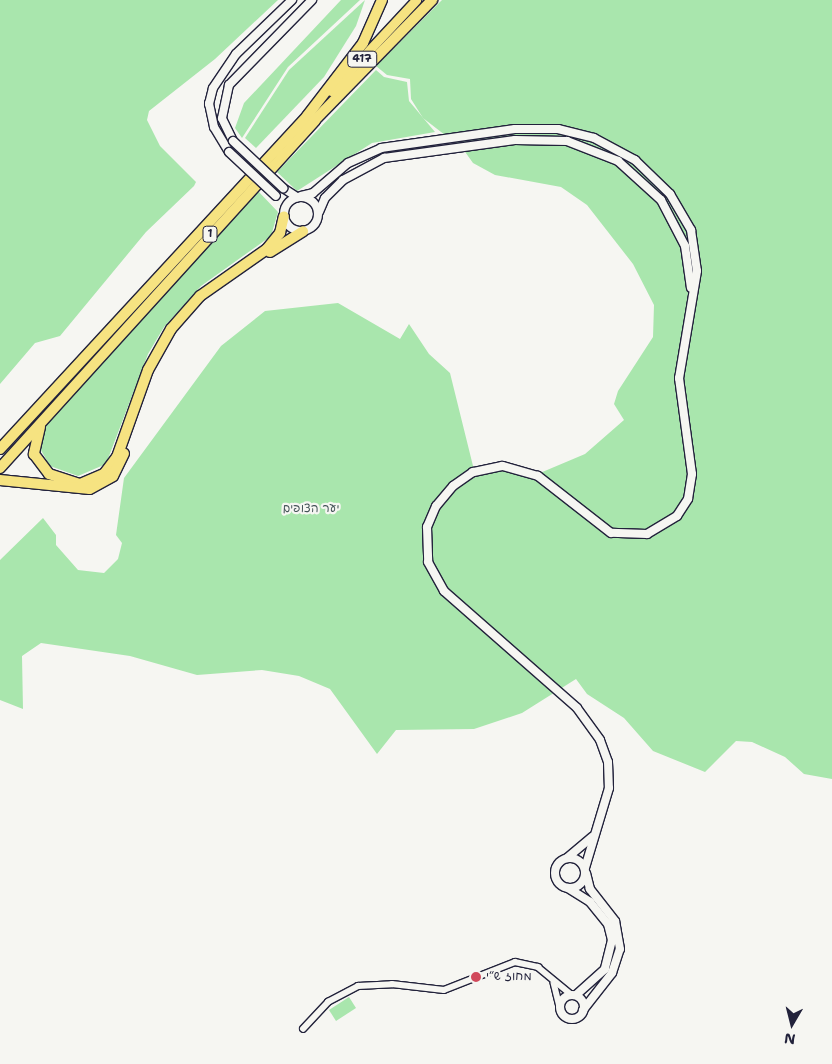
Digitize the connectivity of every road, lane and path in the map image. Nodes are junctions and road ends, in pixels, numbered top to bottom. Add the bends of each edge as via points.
1 (292, 0) edge
2 (312, 0) edge
3 (382, 0) edge
4 (416, 0) edge
5 (429, 2) edge
6 (307, 116) junction
7 (299, 197) junction
8 (284, 212) junction
9 (319, 212) junction
10 (303, 231) junction
11 (240, 267) junction
12 (689, 315) junction
13 (73, 385) junction
14 (136, 406) junction
15 (0, 449) edge
16 (0, 468) edge
17 (0, 480) edge
18 (600, 825) junction
19 (566, 859) junction
20 (585, 871) junction
21 (568, 888) junction
22 (552, 979) junction
23 (574, 995) junction
24 (560, 1007) junction
25 (583, 1010) junction
26 (303, 1029) dead end

1 - 8 street, bridge via 236,54 213,88 210,104 214,127 229,152 276,196
2 - 7 street, bridge via 229,85 222,118 233,141 283,188
3 - 6 highway, 1 via 363,43
4 - 6 main road, 417
5 - 13 highway, 1
6 - 15 highway, 1
7 - 8 street
7 - 9 street via 311,199
7 - 12 street via 308,196 360,156 408,141 514,129 582,134 624,152 659,181 678,206 690,230 697,258
8 - 10 street via 293,229
8 - 11 highway via 277,239
9 - 10 street via 313,227
9 - 12 street via 325,198 343,180 384,158 515,140 579,144 618,161 662,200 687,252
10 - 11 highway
11 - 14 highway via 180,317 154,356
12 - 18 street via 679,378 691,484 683,507 670,521 647,534 612,533 538,476 502,466 473,472 453,486 436,506 427,528 428,562 444,591 577,708 600,740 609,774
13 - 14 highway via 41,425 34,448 43,469 65,482 88,483 111,467
13 - 16 highway, 1
14 - 17 highway via 122,462 102,484 74,490 20,479
18 - 19 street via 583,849
18 - 20 street
19 - 20 street via 576,860
19 - 21 street via 555,872 559,883
20 - 21 street via 582,883
20 - 25 street via 590,889 615,921 620,949 612,973
21 - 23 street via 590,902 608,924 612,940 605,969
22 - 23 street
22 - 24 street
22 - 26 street via 538,967 515,962 444,990 368,984 328,1002
23 - 24 street via 565,997
23 - 25 street
24 - 25 street via 569,1018

